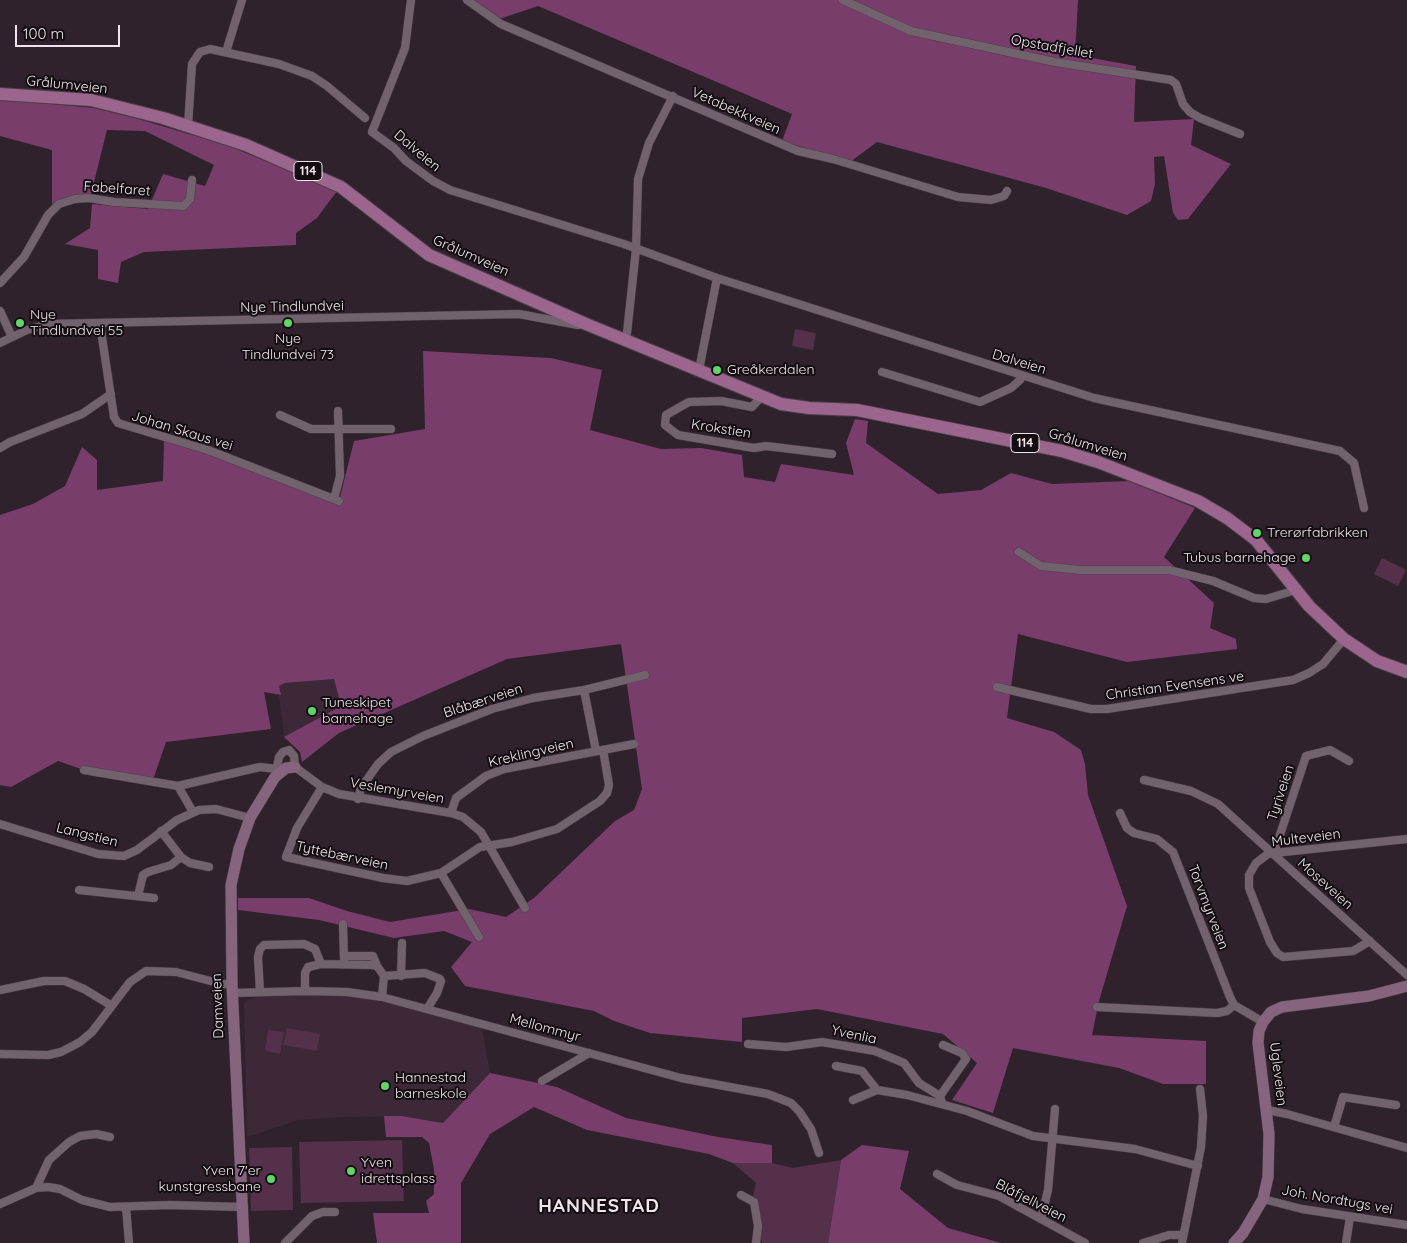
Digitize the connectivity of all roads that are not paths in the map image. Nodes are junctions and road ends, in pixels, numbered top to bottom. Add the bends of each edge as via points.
1 (242, 0) edge
2 (411, 0) edge
3 (467, 0) edge
4 (843, 0) edge
5 (226, 52) junction
6 (0, 94) edge
7 (673, 96) junction
8 (365, 118) dead end
9 (188, 126) junction
10 (1240, 134) dead end
11 (192, 180) dead end
12 (1007, 191) dead end
13 (636, 249) junction
14 (717, 278) junction
15 (0, 284) edge
16 (0, 310) edge
17 (100, 324) junction
18 (586, 324) junction
19 (626, 333) dead end
20 (12, 337) junction
21 (0, 343) edge
22 (699, 370) junction
23 (882, 372) dead end
24 (1022, 376) junction
25 (111, 394) junction
26 (762, 396) junction
27 (338, 411) dead end
28 (280, 415) dead end
29 (338, 429) junction
30 (391, 429) dead end
31 (0, 448) edge
32 (832, 454) dead end
33 (1364, 508) dead end
34 (1019, 552) dead end
35 (1296, 590) junction
36 (1344, 639) junction
37 (1407, 672) edge
38 (645, 675) dead end
39 (997, 687) dead end
40 (584, 690) junction
41 (634, 744) dead end
42 (600, 751) junction
43 (1349, 761) dead end
44 (295, 767) junction
45 (84, 770) dead end
46 (276, 773) junction
47 (1144, 780) dead end
48 (178, 786) junction
49 (322, 786) junction
50 (358, 799) junction
51 (193, 812) junction
52 (451, 813) junction
53 (1120, 813) dead end
54 (250, 818) junction
55 (0, 824) edge
56 (161, 831) junction
57 (1407, 839) edge
58 (489, 844) junction
59 (1274, 853) junction
60 (181, 857) junction
61 (209, 867) dead end
62 (441, 873) junction
63 (79, 890) dead end
64 (138, 896) junction
65 (154, 898) dead end
66 (525, 908) dead end
67 (343, 924) dead end
68 (478, 937) dead end
69 (1370, 941) junction
70 (402, 943) dead end
71 (344, 960) junction
72 (321, 964) junction
73 (1407, 974) edge
74 (384, 976) junction
75 (401, 976) junction
76 (1407, 986) edge
77 (232, 988) junction
78 (0, 990) edge
79 (305, 991) junction
80 (260, 992) junction
81 (382, 997) junction
82 (1234, 1005) junction
83 (112, 1006) junction
84 (1097, 1007) dead end
85 (426, 1009) junction
86 (1263, 1022) junction
87 (748, 1044) dead end
88 (943, 1045) dead end
89 (590, 1053) junction
90 (0, 1054) edge
91 (836, 1066) dead end
92 (542, 1080) dead end
93 (1200, 1089) dead end
94 (877, 1090) junction
95 (853, 1100) dead end
96 (941, 1100) junction
97 (1396, 1105) dead end
98 (1055, 1109) dead end
99 (1267, 1110) junction
100 (1334, 1128) junction
101 (110, 1137) dead end
102 (1054, 1140) junction
103 (1407, 1148) edge
104 (819, 1153) dead end
105 (1198, 1166) junction
106 (937, 1174) dead end
107 (36, 1188) junction
108 (741, 1195) dead end
109 (1263, 1199) junction
110 (0, 1204) edge
111 (126, 1207) junction
112 (242, 1207) junction
113 (335, 1212) dead end
114 (1350, 1217) junction
115 (1041, 1220) junction
116 (1407, 1225) edge
117 (1183, 1239) edge
118 (129, 1243) edge
119 (244, 1243) edge
120 (285, 1243) edge
121 (756, 1243) edge
122 (1085, 1243) edge
123 (1143, 1243) edge
124 (1234, 1243) edge
125 (1346, 1243) edge

1 - 5 street
2 - 13 street, Dalveien via 406,48 372,132 422,174 450,190
3 - 7 street, Vetabekkveien via 500,24
4 - 10 street, Opstadfjellet via 911,31 1055,62 1171,80 1190,112
5 - 8 street via 279,64 312,76
5 - 9 street via 206,50 194,59
6 - 9 main road, Grålumveien / 114 via 91,100
7 - 12 street, Vetabekkveien via 798,151 958,197 982,200 998,198
7 - 13 street via 649,143 638,179
9 - 18 main road, Grålumveien / 114 via 246,144 333,182 429,255
11 - 15 street, Fabelfaret via 190,199 184,206 89,198 59,204 48,215 24,257
13 - 14 street, Dalveien
13 - 19 street
14 - 22 street
14 - 24 street, Dalveien
16 - 20 street
17 - 18 street, Nye Tindlundvei via 519,314
17 - 20 street, Nye Tindlundvei via 48,324
17 - 25 street, Johan Skaus vei
18 - 22 main road, Grålumveien / 114
20 - 21 street, Nye Tindlundvei
22 - 26 main road, Grålumveien / 114
23 - 24 street via 980,402 1011,388
24 - 33 street, Dalveien via 1094,398 1340,451 1354,463
25 - 29 street, Johan Skaus vei via 116,420 122,426 208,450 336,500 340,476
25 - 31 street via 82,414
26 - 32 street, Krokstien via 752,407 721,401 689,402 666,416 664,425 678,435 754,448 766,446
26 - 35 main road, Grålumveien / 114 via 794,406 857,410 900,418 1040,446 1098,462 1217,512 1256,540
27 - 29 street, Johan Skaus vei
28 - 29 street via 311,429
29 - 30 street
34 - 35 street via 1042,566 1169,570 1254,598 1266,599
35 - 36 main road, Grålumveien / 114
36 - 37 main road, Grålumveien / 114 via 1377,661
36 - 39 street, Christian Evensens ve via 1323,664 1293,680 1107,709 1092,709
38 - 40 street, Blåbærveien
40 - 42 street, Tyttebærveien
40 - 50 street, Blåbærveien via 492,709 423,736 391,752 378,764 361,788
41 - 42 street, Kreklingveien
42 - 52 street, Kreklingveien via 504,769 486,776 456,798
42 - 58 street, Tyttebærveien via 609,785 600,801 557,829 512,842
43 - 59 street, Tyriveien via 1330,750 1306,756
44 - 46 street
44 - 46 street, Damveien via 294,756 287,750 279,757
44 - 49 street, Veslemyrveien
45 - 48 street
46 - 48 street via 260,767
46 - 54 street, Damveien
47 - 59 street, Moseveien via 1208,797
48 - 51 street
49 - 50 street, Veslemyrveien
49 - 62 street, Tyttebærveien via 286,857 400,880
50 - 52 street, Veslemyrveien
51 - 54 street, Langstien via 216,809
51 - 56 street, Langstien
52 - 58 street, Veslemyrveien via 474,824
53 - 82 street, Torvmyrveien via 1127,828 1156,839 1173,852
54 - 77 street, Damveien via 238,850 231,885
55 - 56 street, Langstien via 98,854 118,856 131,854
56 - 60 street
57 - 59 street, Multeveien
58 - 62 street, Tyttebærveien
58 - 66 street
59 - 69 street, Moseveien
59 - 69 street, Multeveien via 1263,857 1252,867 1248,881 1277,953 1289,958 1330,955 1353,951
60 - 61 street via 190,863
60 - 64 street via 171,865 143,875
62 - 68 street
63 - 64 street
64 - 65 street
67 - 71 street
69 - 73 street, Moseveien
70 - 75 street
71 - 72 street
71 - 74 street via 372,956
72 - 79 street via 306,969
72 - 80 street via 315,949 304,944 264,945 258,957
74 - 75 street
74 - 81 street
75 - 85 street via 425,973 440,979 437,993
76 - 86 street via 1369,996 1282,1007 1271,1012
77 - 80 street, Mellommyr
77 - 83 street, Mellommyr via 176,972 153,970 139,974
77 - 112 street, Damveien
78 - 83 street via 44,981 65,981
79 - 80 street, Mellommyr
79 - 81 street, Mellommyr
81 - 85 street, Mellommyr
82 - 84 street via 1227,1011 1217,1012
82 - 86 street
83 - 90 street, Mellommyr via 86,1037 62,1052
85 - 89 street, Mellommyr
86 - 99 street, Ugleveien via 1258,1043
87 - 96 street, Yvenlia via 786,1048 822,1042 875,1051 904,1063 918,1083
88 - 96 street via 962,1053 966,1060
89 - 92 street
89 - 104 street, Mellommyr via 703,1084 791,1103 811,1129
91 - 94 street via 862,1072
93 - 105 street via 1203,1124
94 - 95 street
94 - 96 street, Yvenlia
96 - 102 street, Yvenlia via 1034,1136
97 - 100 street via 1343,1097
98 - 102 street
99 - 100 street
99 - 109 street, Ugleveien via 1270,1157
100 - 103 street
101 - 107 street via 96,1134 80,1136 69,1142 49,1160
102 - 105 street, Yvenlia via 1135,1149
102 - 115 street
105 - 117 street
106 - 115 street, Blåfjellveien via 957,1185 998,1196
107 - 110 street
107 - 111 street via 60,1189 98,1205
108 - 121 street via 754,1202 758,1226
109 - 114 street, Joh. Nordtugs vei
109 - 124 street, Ugleveien
111 - 112 street
111 - 118 street
112 - 119 street, Damveien
113 - 120 street via 312,1216
114 - 116 street, Joh. Nordtugs vei
114 - 125 street
115 - 122 street, Blåfjellveien
117 - 123 street via 1169,1235

